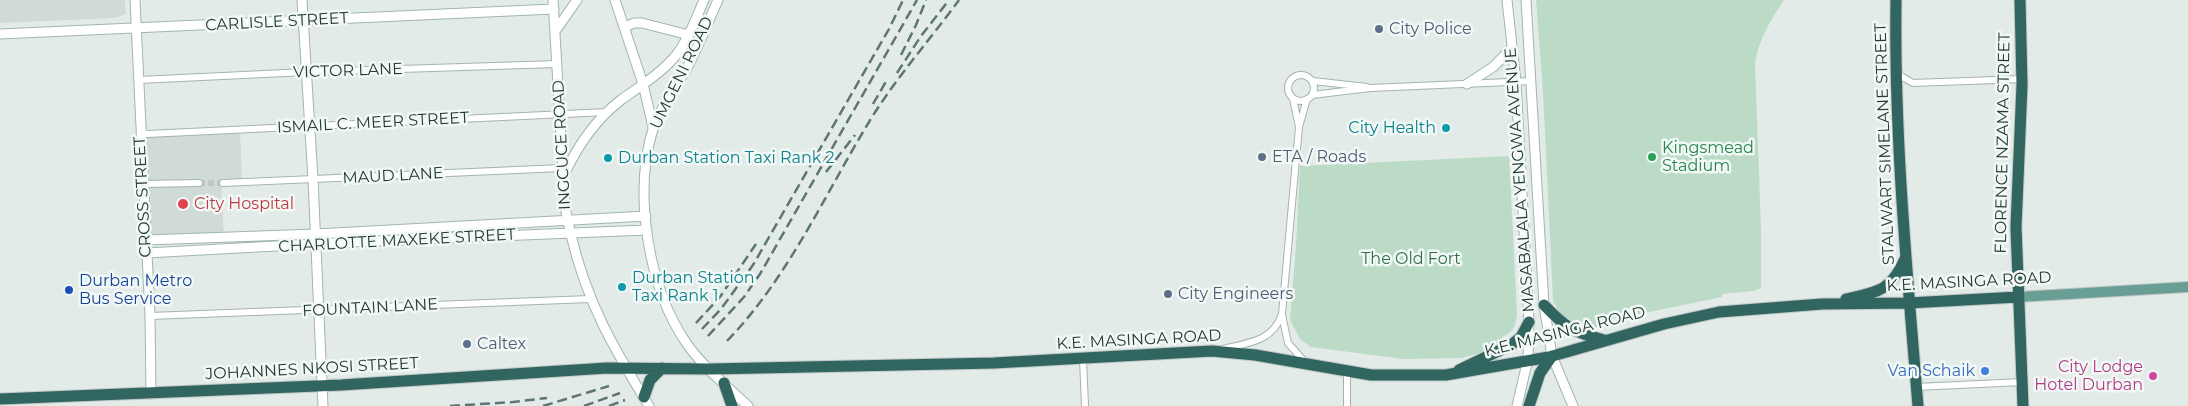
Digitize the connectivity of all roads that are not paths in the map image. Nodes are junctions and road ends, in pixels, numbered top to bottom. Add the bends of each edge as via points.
1 (135, 0) edge
2 (302, 0) edge
3 (577, 0) edge
4 (615, 0) edge
5 (704, 0) edge
6 (718, 0) edge
7 (1507, 0) edge
8 (1526, 0) edge
9 (1896, 0) edge
10 (2020, 0) edge
11 (553, 4) edge
12 (620, 5) edge
13 (304, 21) junction
14 (625, 27) junction
15 (136, 28) junction
16 (556, 30) junction
17 (0, 34) edge
18 (689, 35) junction
19 (1512, 48) junction
20 (557, 64) junction
21 (306, 72) junction
22 (1897, 74) junction
23 (2022, 79) junction
24 (138, 80) junction
25 (1313, 81) junction
26 (1532, 81) junction
27 (1516, 82) junction
28 (643, 84) junction
29 (1467, 84) junction
30 (1370, 88) junction
31 (1310, 97) junction
32 (1294, 99) junction
33 (607, 112) junction
34 (561, 114) junction
35 (310, 127) junction
36 (653, 127) junction
37 (1298, 127) junction
38 (140, 132) junction
39 (562, 168) junction
40 (563, 178) junction
41 (313, 179) junction
42 (199, 183) tunnel mouth
43 (222, 183) tunnel mouth
44 (143, 184) junction
45 (646, 216) junction
46 (568, 221) junction
47 (477, 225) junction
48 (407, 229) junction
49 (647, 230) junction
50 (316, 234) junction
51 (571, 234) junction
52 (478, 236) junction
53 (229, 238) junction
54 (408, 239) junction
55 (146, 240) junction
56 (316, 244) junction
57 (230, 249) junction
58 (146, 254) junction
59 (1905, 257) junction
60 (2188, 288) edge
61 (2018, 297) junction
62 (590, 299) junction
63 (1909, 303) junction
64 (1822, 304) junction
65 (1544, 305) junction
66 (318, 310) junction
67 (1282, 314) junction
68 (150, 316) junction
69 (1529, 322) junction
70 (1605, 341) junction
71 (1212, 351) junction
72 (1552, 356) junction
73 (1083, 359) junction
74 (1528, 359) junction
75 (1310, 365) junction
76 (626, 368) junction
77 (662, 368) junction
78 (711, 370) junction
79 (1347, 372) junction
80 (1451, 374) junction
81 (2022, 382) junction
82 (724, 383) junction
83 (323, 385) junction
84 (1916, 388) junction
85 (151, 394) junction
86 (0, 399) edge
87 (647, 402) edge
88 (323, 403) edge
89 (732, 406) edge
90 (748, 406) edge
91 (1085, 406) edge
92 (1347, 406) edge
93 (1516, 406) edge
94 (1529, 406) edge
95 (1573, 406) edge
96 (1918, 406) edge
97 (2023, 406) edge

1 - 15 street, CROSS STREET
2 - 13 street
3 - 16 street
4 - 12 street
5 - 18 street, UMGENI ROAD
6 - 36 street, UMGENI ROAD via 689,64
7 - 19 street, MASABALALA YENGWA AVENUE
8 - 26 street, MASABALALA YENGWA AVENUE
9 - 22 highway, STALWART SIMELANE STREET
10 - 23 highway, FLORENCE NZAMA STREET
11 - 13 street, CARLISLE STREET
11 - 16 street, INGCUCE ROAD
12 - 14 street
13 - 15 street, CARLISLE STREET
13 - 21 street
14 - 18 street via 642,23
14 - 28 street
15 - 17 street, CARLISLE STREET
15 - 24 street, CROSS STREET
16 - 20 street, INGCUCE ROAD
18 - 28 street, UMGENI ROAD via 673,59
19 - 27 street, MASABALALA YENGWA AVENUE
19 - 29 street via 1493,67
20 - 21 street, VICTOR LANE
20 - 34 street, INGCUCE ROAD
21 - 24 street, VICTOR LANE
21 - 35 street
22 - 23 street via 1913,83
22 - 59 highway, STALWART SIMELANE STREET
23 - 61 highway, FLORENCE NZAMA STREET via 2016,227
24 - 38 street, CROSS STREET
25 - 30 street
25 - 31 street
25 - 32 street via 1302,74 1292,77 1288,88
26 - 27 street
26 - 65 street, MASABALALA YENGWA AVENUE
27 - 29 street
27 - 69 street, MASABALALA YENGWA AVENUE
28 - 33 street, UMGENI ROAD
28 - 36 street
29 - 30 street
30 - 31 street
31 - 32 street via 1300,101
31 - 37 street
32 - 37 street
33 - 34 street, ISMAIL C. MEER STREET
33 - 40 street, UMGENI ROAD via 581,143
34 - 35 street, ISMAIL C. MEER STREET
34 - 39 street, INGCUCE ROAD
35 - 38 street, ISMAIL C. MEER STREET
35 - 41 street
36 - 45 street, UMGENI ROAD via 646,160
37 - 67 street
38 - 44 street, CROSS STREET
39 - 40 street, INGCUCE ROAD
39 - 41 street, MAUD LANE
40 - 46 street, INGCUCE ROAD
41 - 43 street, MAUD LANE
41 - 50 street
42 - 44 street
44 - 55 street, CROSS STREET
45 - 46 street, CHARLOTTE MAXEKE STREET
45 - 49 street, UMGENI ROAD
46 - 47 street, CHARLOTTE MAXEKE STREET
46 - 51 street, INGCUCE ROAD
47 - 48 street, CHARLOTTE MAXEKE STREET
47 - 52 street
48 - 50 street, CHARLOTTE MAXEKE STREET
48 - 54 street
49 - 51 street, CHARLOTTE MAXEKE STREET
49 - 78 street, UMGENI ROAD via 656,274 669,312 688,346
50 - 53 street, CHARLOTTE MAXEKE STREET
50 - 56 street
51 - 52 street, CHARLOTTE MAXEKE STREET
51 - 62 street, INGCUCE ROAD
52 - 54 street, CHARLOTTE MAXEKE STREET
53 - 55 street, CHARLOTTE MAXEKE STREET
53 - 57 street
54 - 56 street, CHARLOTTE MAXEKE STREET
55 - 58 street, CROSS STREET
56 - 57 street, CHARLOTTE MAXEKE STREET
56 - 66 street
57 - 58 street, CHARLOTTE MAXEKE STREET
58 - 68 street, CROSS STREET
59 - 63 highway, STALWART SIMELANE STREET
59 - 64 highway via 1899,272 1888,285 1866,294
60 - 61 main road, K.E. MASINGA ROAD
61 - 63 highway, K.E. MASINGA ROAD
61 - 81 highway, FLORENCE NZAMA STREET
62 - 66 street, FOUNTAIN LANE
62 - 76 street, INGCUCE ROAD
63 - 64 highway, K.E. MASINGA ROAD
63 - 84 highway, STALWART SIMELANE STREET
64 - 70 highway, K.E. MASINGA ROAD via 1718,312
65 - 70 highway via 1567,328
65 - 72 street, MASABALALA YENGWA AVENUE
66 - 68 street, FOUNTAIN LANE
66 - 83 street
67 - 71 street via 1275,329 1264,338
67 - 75 street via 1288,343 1299,358
68 - 85 street, CROSS STREET
69 - 74 street, MASABALALA YENGWA AVENUE
69 - 80 highway via 1521,337 1511,345
70 - 72 highway, K.E. MASINGA ROAD
71 - 73 highway, K.E. MASINGA ROAD
71 - 75 highway, K.E. MASINGA ROAD
72 - 74 highway, K.E. MASINGA ROAD
72 - 94 highway via 1540,373
72 - 95 street, MASABALALA YENGWA AVENUE
73 - 78 highway, K.E. MASINGA ROAD
73 - 91 street
74 - 80 highway, K.E. MASINGA ROAD
74 - 93 street, MASABALALA YENGWA AVENUE
75 - 79 highway, K.E. MASINGA ROAD
76 - 77 highway, JOHANNES NKOSI STREET
76 - 83 highway, JOHANNES NKOSI STREET
76 - 87 street, INGCUCE ROAD
77 - 78 highway, K.E. MASINGA ROAD
77 - 87 highway via 650,380
78 - 82 street, UMGENI ROAD
79 - 80 highway, K.E. MASINGA ROAD via 1396,376
79 - 92 street
81 - 84 street
81 - 97 highway, FLORENCE NZAMA STREET
82 - 89 highway
82 - 90 street, UMGENI ROAD
83 - 85 highway, JOHANNES NKOSI STREET
83 - 88 street
84 - 96 highway, STALWART SIMELANE STREET
85 - 86 highway, JOHANNES NKOSI STREET

